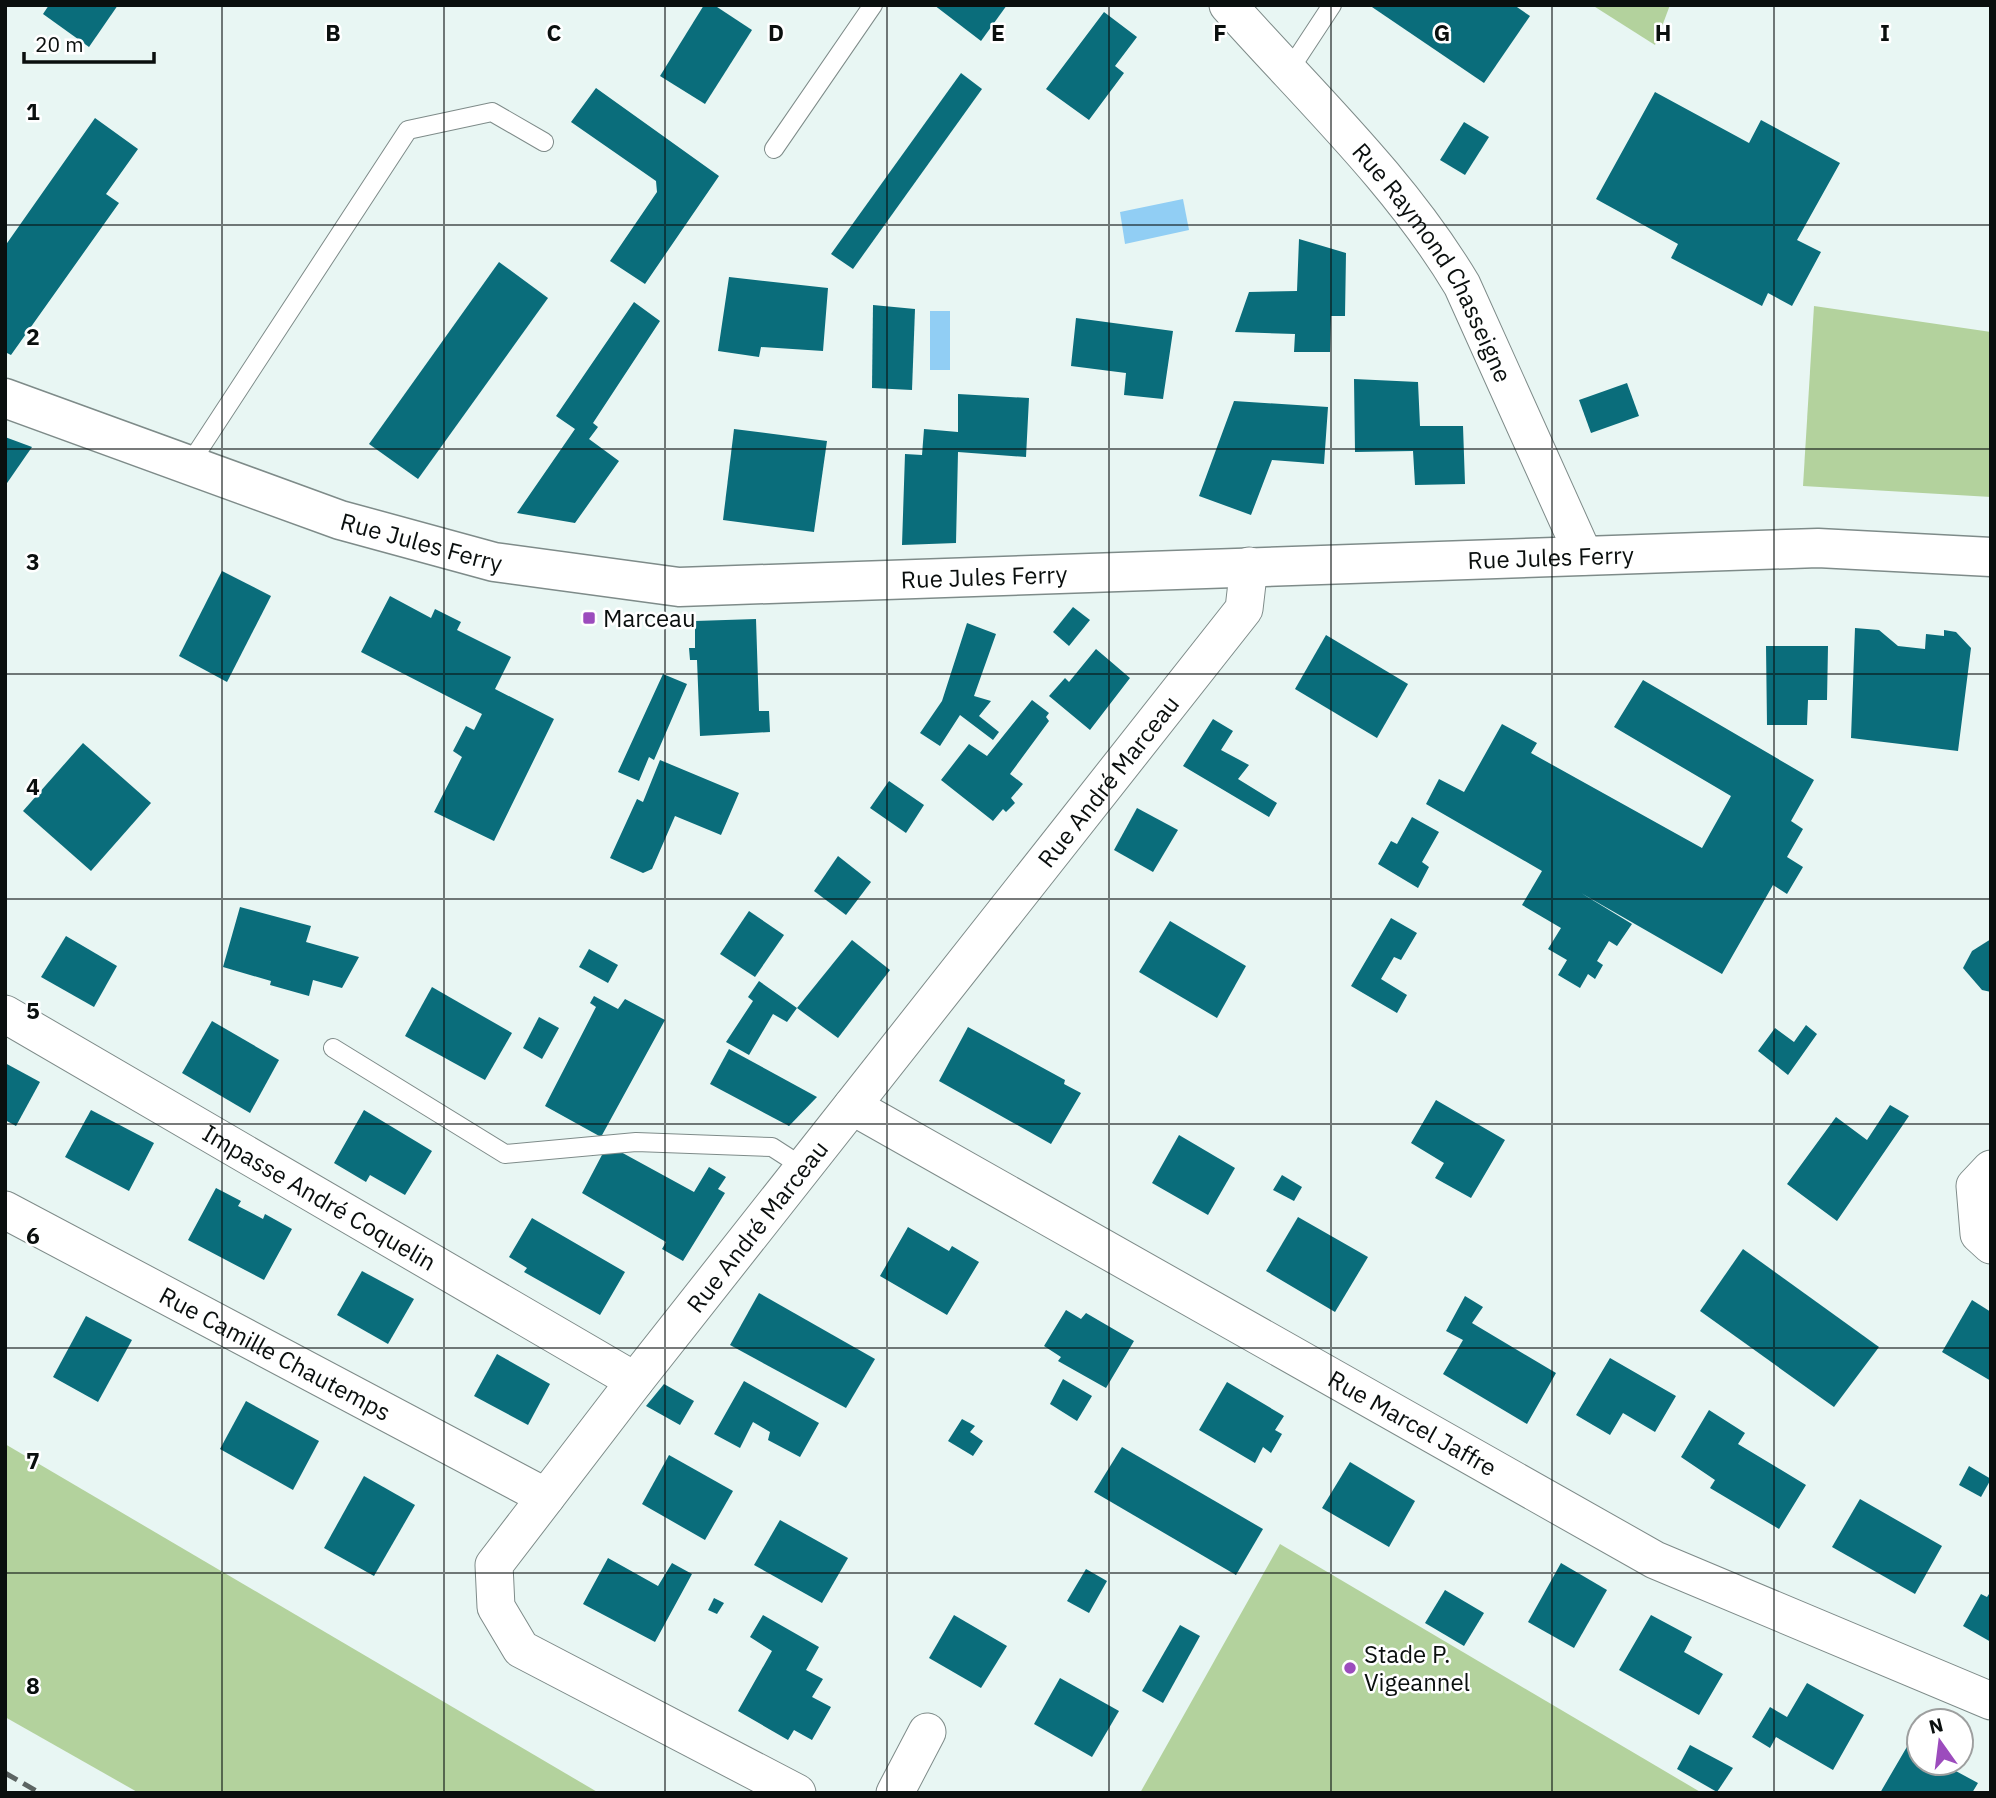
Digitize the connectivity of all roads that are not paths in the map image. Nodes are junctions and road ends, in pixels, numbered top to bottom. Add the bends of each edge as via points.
1 (873, 5) edge
2 (1228, 5) edge
3 (1332, 5) edge
4 (1288, 72) junction
5 (544, 142) dead end
6 (774, 149) dead end
7 (5, 398) edge
8 (189, 465) junction
9 (1584, 556) junction
10 (1991, 557) edge
11 (1249, 566) junction
12 (5, 1014) edge
13 (333, 1048) dead end
14 (852, 1106) junction
15 (803, 1167) junction
16 (1991, 1169) edge
17 (5, 1210) edge
18 (1991, 1245) edge
19 (635, 1381) junction
20 (545, 1497) junction
21 (1991, 1701) edge
22 (927, 1732) dead end
23 (797, 1793) edge
24 (895, 1793) edge

1 - 6 lane
2 - 4 street, Rue Raymond Chasseigne
3 - 4 lane
4 - 9 street, Rue Raymond Chasseigne via 1407,204 1462,285
5 - 8 lane via 492,111 408,130
7 - 8 street, Rue Jules Ferry
8 - 11 street, Rue Jules Ferry via 340,520 494,562 679,587
9 - 10 street, Rue Jules Ferry via 1818,548
9 - 11 street, Rue Jules Ferry
11 - 14 street, Rue André Marceau via 1244,609
12 - 19 street, Impasse André Coquelin
13 - 15 lane via 505,1154 636,1142 772,1147
14 - 15 street, Rue André Marceau
14 - 21 street, Rue Marcel Jaffre via 1655,1560
15 - 19 street, Rue André Marceau
16 - 18 street via 1975,1186 1979,1234
17 - 20 street, Rue Camille Chautemps
19 - 20 street, Rue André Marceau
20 - 23 street, Rue André Marceau via 494,1565 496,1607 522,1649
22 - 24 street

